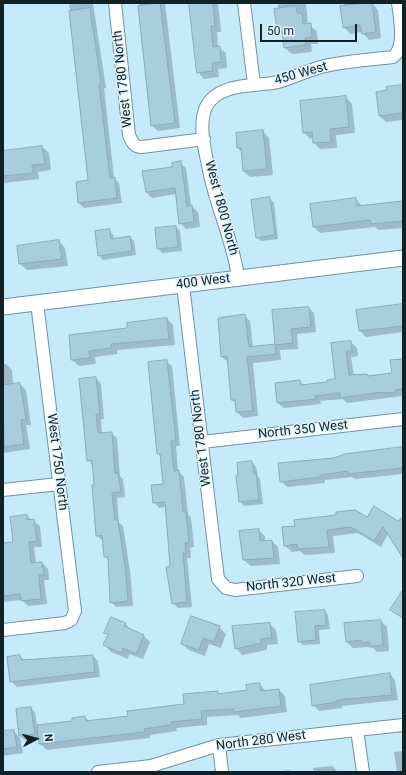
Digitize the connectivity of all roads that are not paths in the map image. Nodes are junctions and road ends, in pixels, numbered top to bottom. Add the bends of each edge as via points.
1 (115, 3) edge
2 (244, 3) edge
3 (398, 3) edge
4 (254, 84) junction
5 (213, 99) joint
6 (204, 139) junction
7 (403, 258) edge
8 (238, 278) junction
9 (182, 285) junction
10 (37, 303) junction
11 (3, 307) edge
12 (403, 419) edge
13 (202, 442) junction
14 (59, 484) junction
15 (3, 490) edge
16 (357, 576) dead end
17 (226, 588) joint
18 (3, 630) edge
19 (403, 726) edge
20 (357, 730) junction
21 (219, 745) junction
22 (98, 772) edge
23 (222, 772) edge
24 (363, 772) edge

1 - 6 street, West 1780 North via 129,135 135,146
2 - 4 street
3 - 4 street, 450 West via 402,45 398,54 393,57 331,65 276,82
4 - 5 street, 450 West via 229,90
5 - 6 street, West 1800 North via 206,107 202,123
6 - 8 street, West 1800 North via 216,200 235,257
7 - 8 street, 400 West
8 - 9 street, 400 West
9 - 10 street, 400 West
9 - 13 street, West 1780 North
10 - 11 street, 400 West
10 - 14 street, West 1750 North
12 - 13 street, North 350 West
13 - 17 street, West 1780 North via 216,571 218,579
14 - 15 street
14 - 18 street, West 1750 North via 75,604 71,620 55,625
16 - 17 street, North 320 West via 235,590
19 - 20 street, North 280 West
20 - 21 street, North 280 West
20 - 24 street
21 - 22 street, North 280 West via 151,766
21 - 23 street

